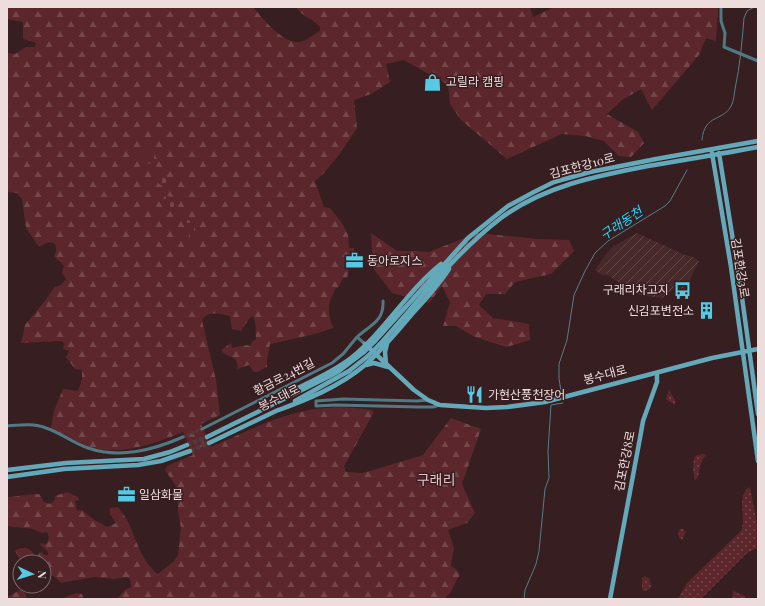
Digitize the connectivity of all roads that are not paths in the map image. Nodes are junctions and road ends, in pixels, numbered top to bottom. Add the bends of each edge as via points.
1 (721, 7) edge
2 (758, 61) edge
3 (758, 142) edge
4 (718, 148) junction
5 (758, 148) edge
6 (711, 150) junction
7 (719, 154) junction
8 (712, 156) junction
9 (452, 255) junction
10 (455, 260) junction
11 (383, 301) dead end
12 (357, 337) junction
13 (375, 341) joint
14 (388, 342) junction
15 (365, 344) junction
16 (379, 345) joint
17 (758, 349) edge
18 (750, 351) junction
19 (743, 352) junction
20 (376, 355) junction
21 (386, 364) junction
22 (363, 367) junction
23 (391, 368) junction
24 (658, 373) junction
25 (416, 392) junction
26 (428, 400) junction
27 (412, 401) junction
28 (440, 405) junction
29 (419, 407) junction
30 (261, 409) junction
31 (276, 412) junction
32 (758, 414) edge
33 (7, 426) edge
34 (202, 428) tunnel mouth
35 (207, 437) tunnel mouth
36 (183, 438) tunnel mouth
37 (209, 443) tunnel mouth
38 (187, 445) tunnel mouth
39 (190, 452) tunnel mouth
40 (758, 460) edge
41 (7, 470) edge
42 (7, 477) edge
43 (610, 599) edge

1 - 2 street via 724,47
3 - 4 street, 김포한강10로
4 - 6 street, 김포한강10로
4 - 7 street, 김포한강3로
5 - 7 street, 김포한강10로
6 - 8 street, 김포한강3로
6 - 9 street, 김포한강10로 via 590,172 554,182 503,210 468,238
7 - 8 street, 김포한강10로
7 - 18 street, 김포한강3로
8 - 10 street, 김포한강10로 via 603,174 551,190 502,218
8 - 19 street, 김포한강3로
9 - 13 street, 김포한강10로
9 - 15 street via 428,276
10 - 14 street via 429,295
10 - 16 street, 김포한강10로
11 - 12 street, 황금로24번길 via 383,311 379,318
12 - 15 street
12 - 34 street, 황금로24번길 via 343,354 326,366
13 - 30 street, 봉수대로, bridge via 364,352 328,377
14 - 20 street
14 - 21 street via 385,352
15 - 20 street, 봉수대로
15 - 30 street via 351,358
16 - 31 street, 봉수대로, bridge via 349,371
17 - 18 street, 봉수대로
18 - 19 street, 봉수대로
18 - 32 street, 김포한강3로
19 - 24 street, 봉수대로
19 - 40 street, 김포한강3로
20 - 21 street, 봉수대로
20 - 22 street
21 - 23 street, 봉수대로
22 - 23 street via 374,363
22 - 31 street via 336,384
23 - 25 street, 봉수대로
24 - 28 street, 봉수대로 via 517,407
24 - 43 street, 김포한강8로 via 643,421
25 - 26 street, 봉수대로
25 - 27 street
26 - 27 street, 봉수대로
26 - 28 street, 봉수대로
26 - 29 street
27 - 29 street, 봉수대로 via 329,400 316,401 315,404
28 - 29 street, 봉수대로
30 - 35 street, 봉수대로
31 - 37 street, 봉수대로
33 - 36 street via 41,426 89,448 114,452 142,451
38 - 41 street via 144,459
39 - 42 street via 138,465

